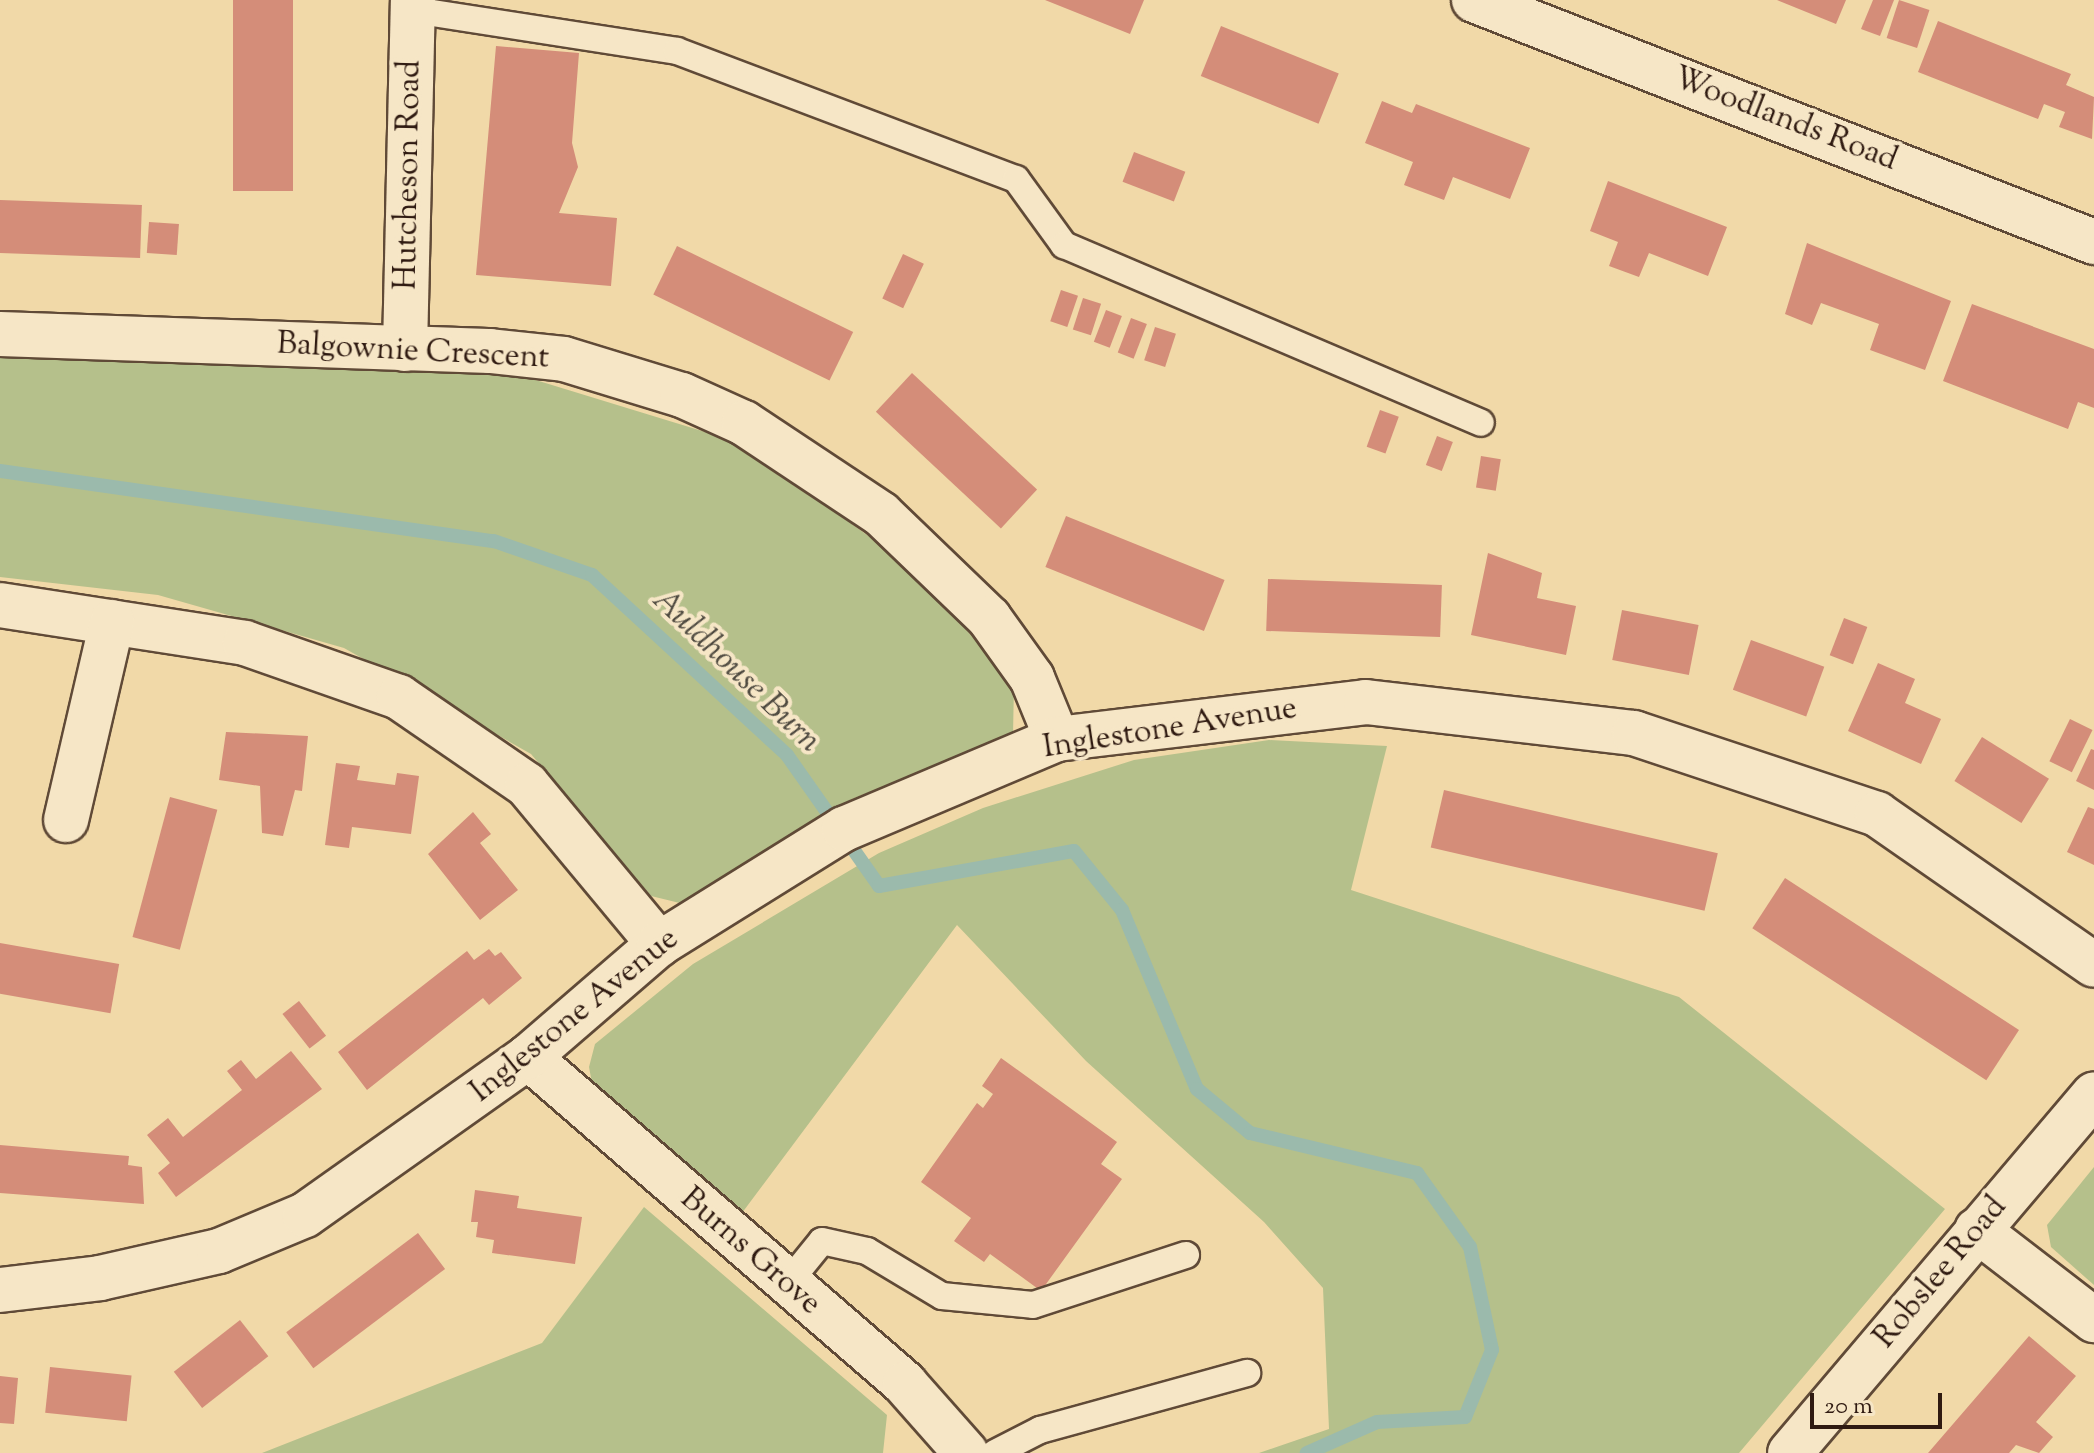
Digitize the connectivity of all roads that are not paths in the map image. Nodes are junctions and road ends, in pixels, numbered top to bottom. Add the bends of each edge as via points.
1 (1474, 0) edge
2 (413, 5) edge
3 (2094, 242) edge
4 (0, 334) edge
5 (405, 349) junction
6 (1481, 423) dead end
7 (0, 605) edge
8 (112, 622) junction
9 (1057, 739) junction
10 (66, 820) dead end
11 (659, 944) junction
12 (2094, 965) edge
13 (528, 1057) junction
14 (2094, 1095) edge
15 (1977, 1230) junction
16 (1186, 1255) dead end
17 (787, 1284) junction
18 (0, 1290) edge
19 (2094, 1320) edge
20 (1247, 1373) dead end
21 (966, 1453) edge
22 (995, 1453) edge
23 (1790, 1453) edge

1 - 3 street, Woodlands Road
2 - 5 street, Hutcheson Road
2 - 6 lane via 677,51 1016,179 1064,245
4 - 5 street, Balgownie Crescent
5 - 9 street, Balgownie Crescent via 564,359 682,395 744,423 881,514 989,618 1032,678
7 - 8 street
8 - 10 street
8 - 11 street via 245,643 399,697 527,785
9 - 11 street, Inglestone Avenue via 844,829
9 - 12 street, Inglestone Avenue via 1366,702 1634,733 1877,814
11 - 13 street, Inglestone Avenue
13 - 17 street, Burns Grove
13 - 18 street, Inglestone Avenue via 305,1215 219,1251 100,1278
14 - 15 street, Robslee Road
15 - 19 street
15 - 23 street, Robslee Road
16 - 17 lane via 1033,1305 942,1296 867,1251 822,1241
17 - 21 street, Burns Grove via 905,1384
20 - 22 lane via 1040,1430

